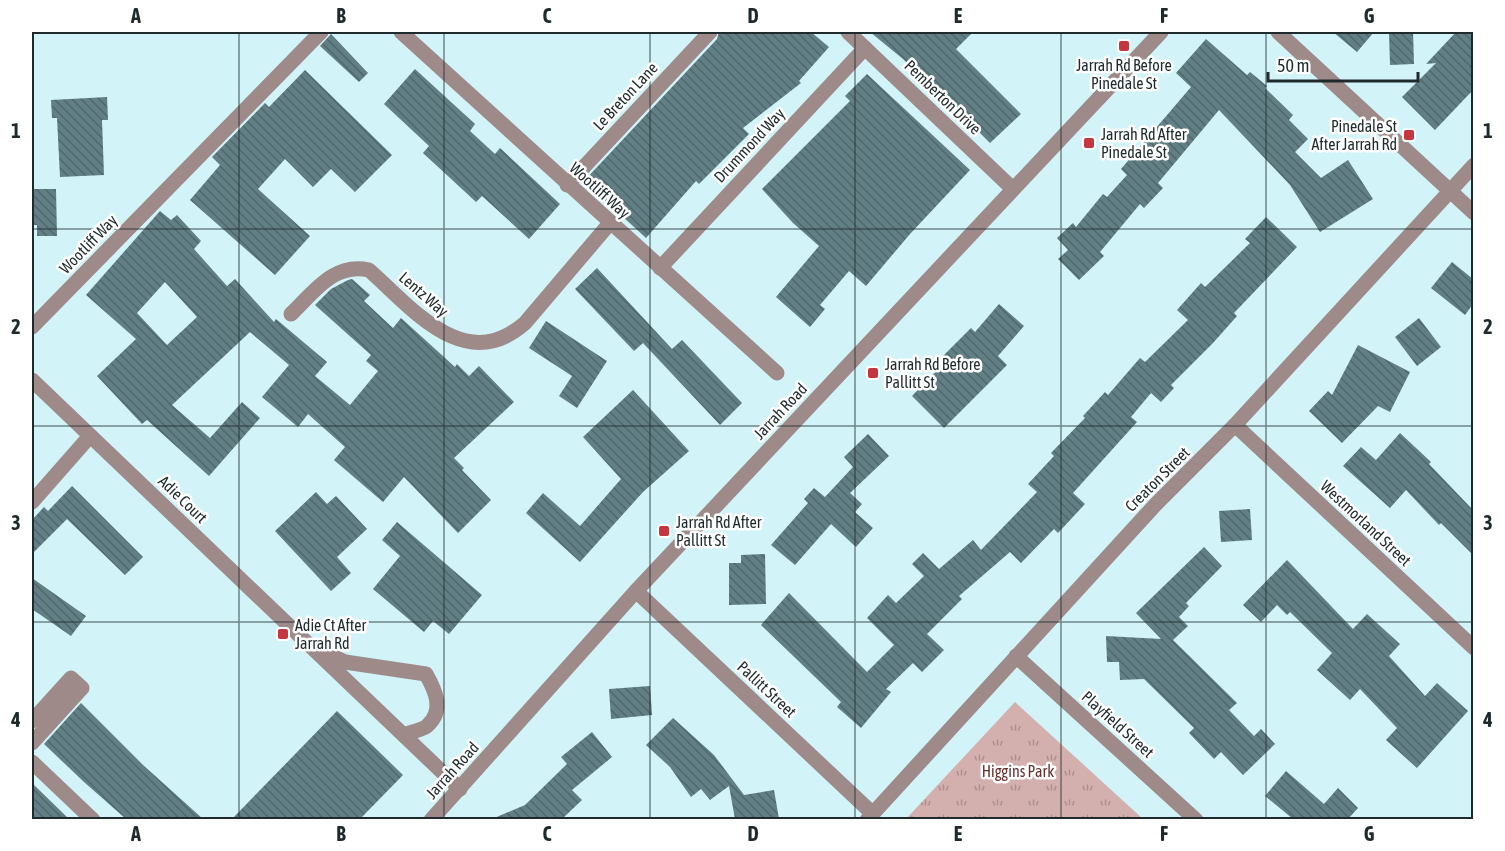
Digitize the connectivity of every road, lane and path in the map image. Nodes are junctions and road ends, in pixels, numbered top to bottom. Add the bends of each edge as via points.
1 (321, 32) edge
2 (401, 32) edge
3 (710, 32) edge
4 (848, 32) edge
5 (1161, 32) edge
6 (1278, 32) edge
7 (865, 48) junction
8 (1473, 165) edge
9 (567, 185) junction
10 (1013, 189) junction
11 (1450, 190) junction
12 (1473, 213) edge
13 (610, 223) junction
14 (660, 268) junction
15 (291, 314) dead end
16 (32, 327) edge
17 (777, 373) dead end
18 (32, 380) edge
19 (1235, 425) junction
20 (90, 436) junction
21 (32, 502) edge
22 (636, 591) junction
23 (309, 644) junction
24 (1473, 648) edge
25 (1016, 656) junction
26 (32, 721) edge
27 (404, 735) junction
28 (32, 743) edge
29 (32, 762) edge
30 (460, 789) junction
31 (869, 816) edge
32 (93, 819) edge
33 (431, 819) edge
34 (1196, 819) edge

1 - 16 street, Wootliff Way
2 - 9 street, Wootliff Way
3 - 9 street, Le Breton Lane
4 - 7 street, Pemberton Drive
5 - 10 street, Jarrah Road
6 - 11 street
7 - 10 street, Pemberton Drive
7 - 14 street, Drummond Way
8 - 11 street, Creaton Street
9 - 13 street, Wootliff Way
10 - 22 street, Jarrah Road
11 - 12 street
11 - 19 street, Creaton Street
13 - 14 street, Wootliff Way
13 - 15 street, Lentz Way via 525,323 501,338 470,342 438,331 369,270 359,268 337,272
14 - 17 street, Wootliff Way
18 - 20 street, Adie Court
19 - 24 street, Westmorland Street
19 - 25 street, Creaton Street
20 - 21 street
20 - 23 street, Adie Court
22 - 30 street, Jarrah Road
22 - 31 street, Pallitt Street
23 - 27 street, Adie Court
23 - 27 street, Adie Court via 345,662 426,674 438,695 436,710 427,726
25 - 31 street, Creaton Street
25 - 34 street, Playfield Street
26 - 28 street via 71,678 82,688
27 - 30 street, Adie Court
29 - 32 street
30 - 33 street, Jarrah Road

